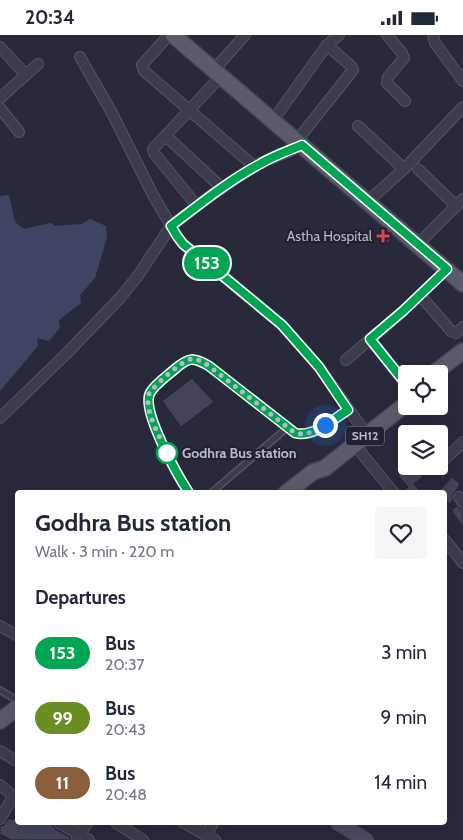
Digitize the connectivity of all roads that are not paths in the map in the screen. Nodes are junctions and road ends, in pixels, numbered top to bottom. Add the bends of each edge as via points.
1 (169, 35) edge
2 (173, 35) edge
3 (188, 35) edge
4 (245, 35) edge
5 (339, 35) edge
6 (387, 35) edge
7 (433, 35) edge
8 (327, 45) junction
9 (0, 47) edge
10 (80, 57) dead end
11 (38, 64) dead end
12 (221, 70) junction
13 (26, 75) junction
14 (463, 81) edge
15 (0, 98) edge
16 (405, 101) dead end
17 (463, 107) edge
18 (0, 108) edge
19 (190, 110) junction
20 (279, 113) junction
21 (358, 126) dead end
22 (19, 132) dead end
23 (166, 136) junction
24 (303, 139) junction
25 (255, 167) junction
26 (404, 169) junction
27 (418, 169) dead end
28 (222, 188) junction
29 (375, 195) junction
30 (460, 203) edge
31 (197, 206) junction
32 (171, 226) junction
33 (424, 238) junction
34 (447, 269) junction
35 (463, 271) edge
36 (463, 283) edge
37 (420, 295) junction
38 (463, 327) edge
39 (370, 339) junction
40 (463, 351) edge
41 (346, 360) dead end
42 (463, 361) edge
43 (445, 365) edge
44 (448, 372) edge
45 (398, 374) edge
46 (398, 401) edge
47 (348, 410) junction
48 (398, 410) edge
49 (0, 418) edge
50 (288, 427) junction
51 (362, 428) junction
52 (463, 442) edge
53 (354, 444) junction
54 (448, 456) edge
55 (314, 471) junction
56 (187, 490) edge
57 (214, 490) edge
58 (290, 490) edge
59 (392, 490) edge
60 (447, 543) edge
61 (463, 563) edge
62 (0, 626) edge
63 (15, 634) edge
64 (0, 690) edge
65 (15, 699) edge
66 (15, 709) edge
67 (0, 721) edge
68 (0, 751) edge
69 (15, 760) edge
70 (0, 785) edge
71 (15, 796) edge
72 (0, 819) edge
73 (62, 825) edge
74 (86, 825) edge
75 (119, 825) edge
76 (187, 825) edge
77 (213, 825) edge
78 (341, 825) edge
79 (82, 838) edge
80 (210, 838) edge
81 (143, 840) edge
82 (366, 840) edge

1 - 19 street via 142,68
2 - 12 main road
3 - 12 main road
4 - 12 street
5 - 8 street
6 - 16 street via 404,58 388,77 387,83
7 - 14 street via 435,43
8 - 20 street
8 - 24 street via 353,70
9 - 13 street
10 - 32 street
11 - 13 street
12 - 19 street
12 - 20 main road
12 - 24 main road
13 - 15 street
17 - 26 street
18 - 22 street
19 - 23 street
19 - 25 street
20 - 24 main road
21 - 26 street
23 - 28 street
23 - 31 street via 154,148 154,153
24 - 25 street
24 - 29 main road
24 - 34 main road
25 - 28 street
26 - 29 street
27 - 30 street
28 - 31 street
29 - 33 main road
30 - 33 street
31 - 32 street
32 - 47 street via 183,244 282,325 319,367
32 - 49 street via 120,299
33 - 35 main road
34 - 36 main road
34 - 37 street
37 - 38 street via 451,331 456,333
37 - 39 street
39 - 41 street
39 - 45 street
40 - 43 main road
42 - 44 main road
46 - 51 main road, SH12
47 - 50 lane via 313,433 302,435
47 - 51 street
48 - 53 main road, SH12
50 - 56 lane via 198,359 182,363 154,388 148,406 156,432
50 - 57 lane
51 - 55 main road, SH12 via 320,461
52 - 54 street
53 - 55 main road, SH12 via 325,468
53 - 59 street
55 - 58 main road, SH12
60 - 61 street
62 - 63 street
64 - 65 lane
66 - 67 main road
68 - 69 street
70 - 71 street
71 - 72 street
73 - 79 street
74 - 79 street
75 - 81 street
76 - 80 street
77 - 80 street
78 - 82 street

